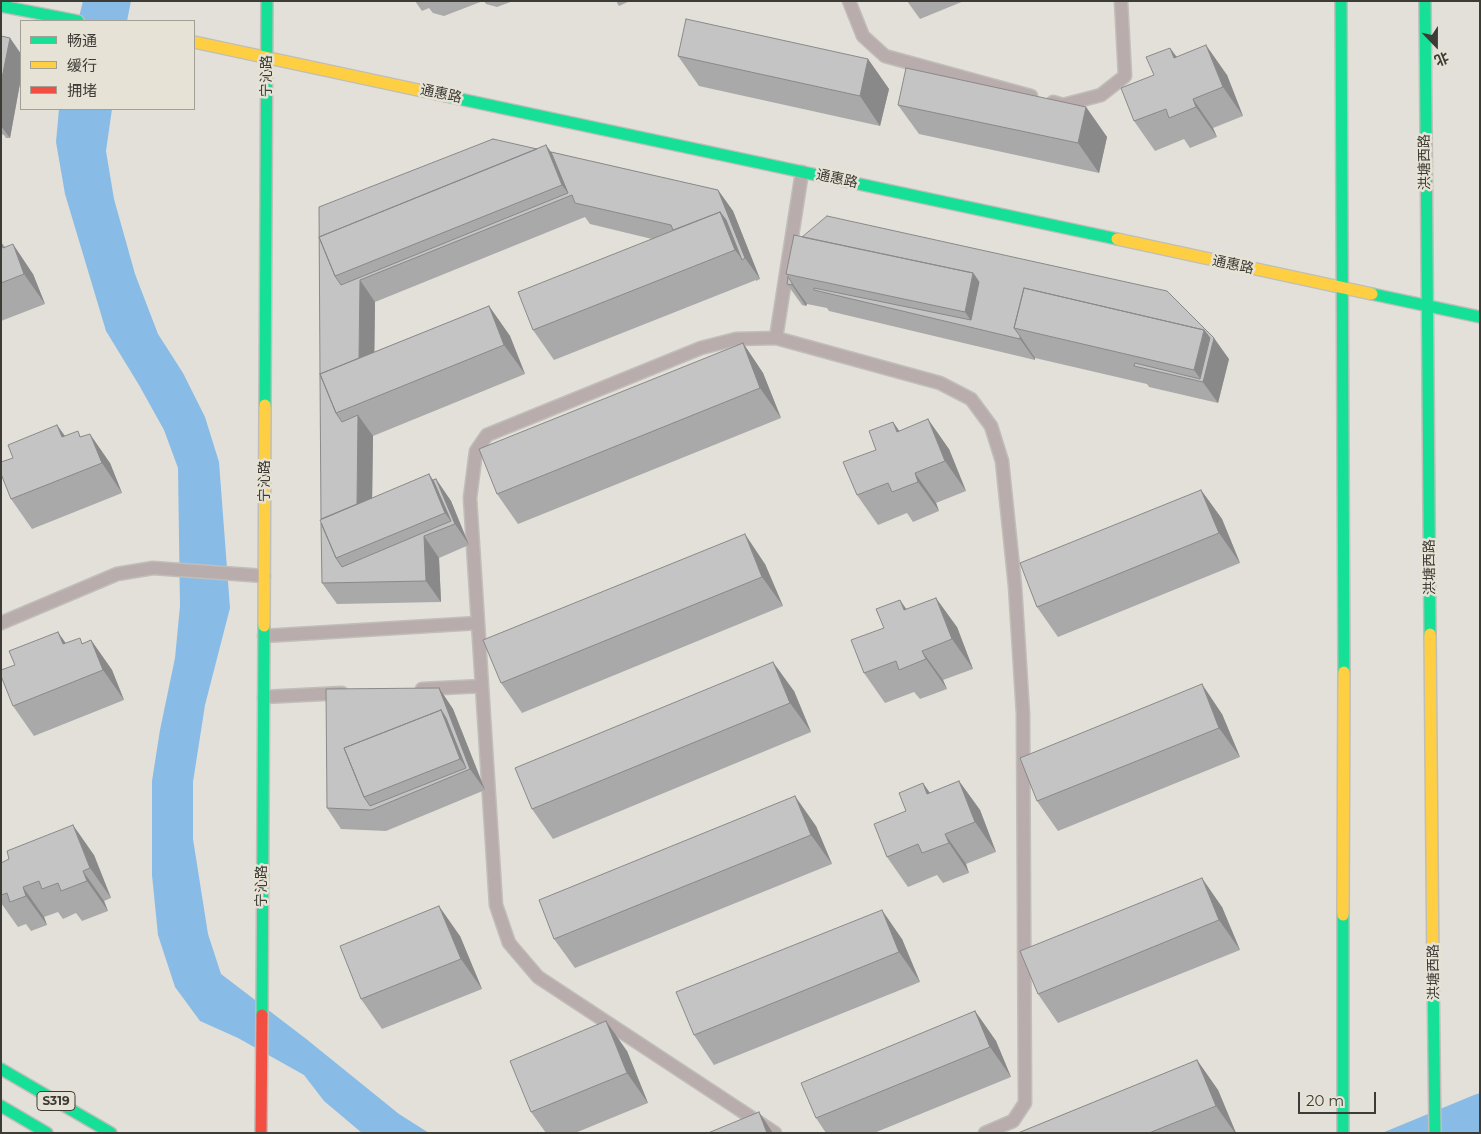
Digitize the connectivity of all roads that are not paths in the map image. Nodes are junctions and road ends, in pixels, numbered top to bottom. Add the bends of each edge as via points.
1 (267, 1) edge
2 (849, 1) edge
3 (1122, 1) edge
4 (1341, 1) edge
5 (1425, 1) edge
6 (1, 6) edge
7 (72, 20) edge
8 (195, 42) edge
9 (267, 56) junction
10 (802, 172) junction
11 (1342, 288) junction
12 (1427, 305) junction
13 (1480, 317) edge
14 (776, 338) junction
15 (264, 576) junction
16 (1, 623) edge
17 (478, 623) junction
18 (264, 636) junction
19 (482, 686) junction
20 (412, 689) edge
21 (353, 692) edge
22 (264, 697) junction
23 (1, 1069) edge
24 (1, 1106) edge
25 (1343, 1129) edge
26 (47, 1133) edge
27 (110, 1133) edge
28 (261, 1133) edge
29 (775, 1133) edge
30 (985, 1133) edge
31 (1435, 1133) edge

1 - 9 street, 宁沁路
2 - 3 lane via 863,36 885,56 1063,105 1101,95 1125,76
4 - 11 street
5 - 12 street, 洪塘西路
6 - 7 street
8 - 9 street, 通惠路
9 - 10 street, 通惠路
9 - 15 street, 宁沁路
10 - 11 street, 通惠路
10 - 14 lane
11 - 12 street, 通惠路
11 - 25 street
12 - 13 street, 通惠路
12 - 31 street, 洪塘西路
14 - 17 lane via 736,339 701,348 487,436 476,451 470,498
14 - 30 lane via 940,383 971,399 991,426 1002,461 1015,586 1023,714 1025,1103 1013,1121
15 - 16 lane via 153,568 117,574
15 - 18 street, 宁沁路
17 - 18 lane
17 - 19 lane
18 - 22 street, 宁沁路
19 - 20 lane
19 - 29 lane via 496,905 509,943 538,978
21 - 22 lane
22 - 28 street, 宁沁路
23 - 27 street, S319
24 - 26 street, S319

